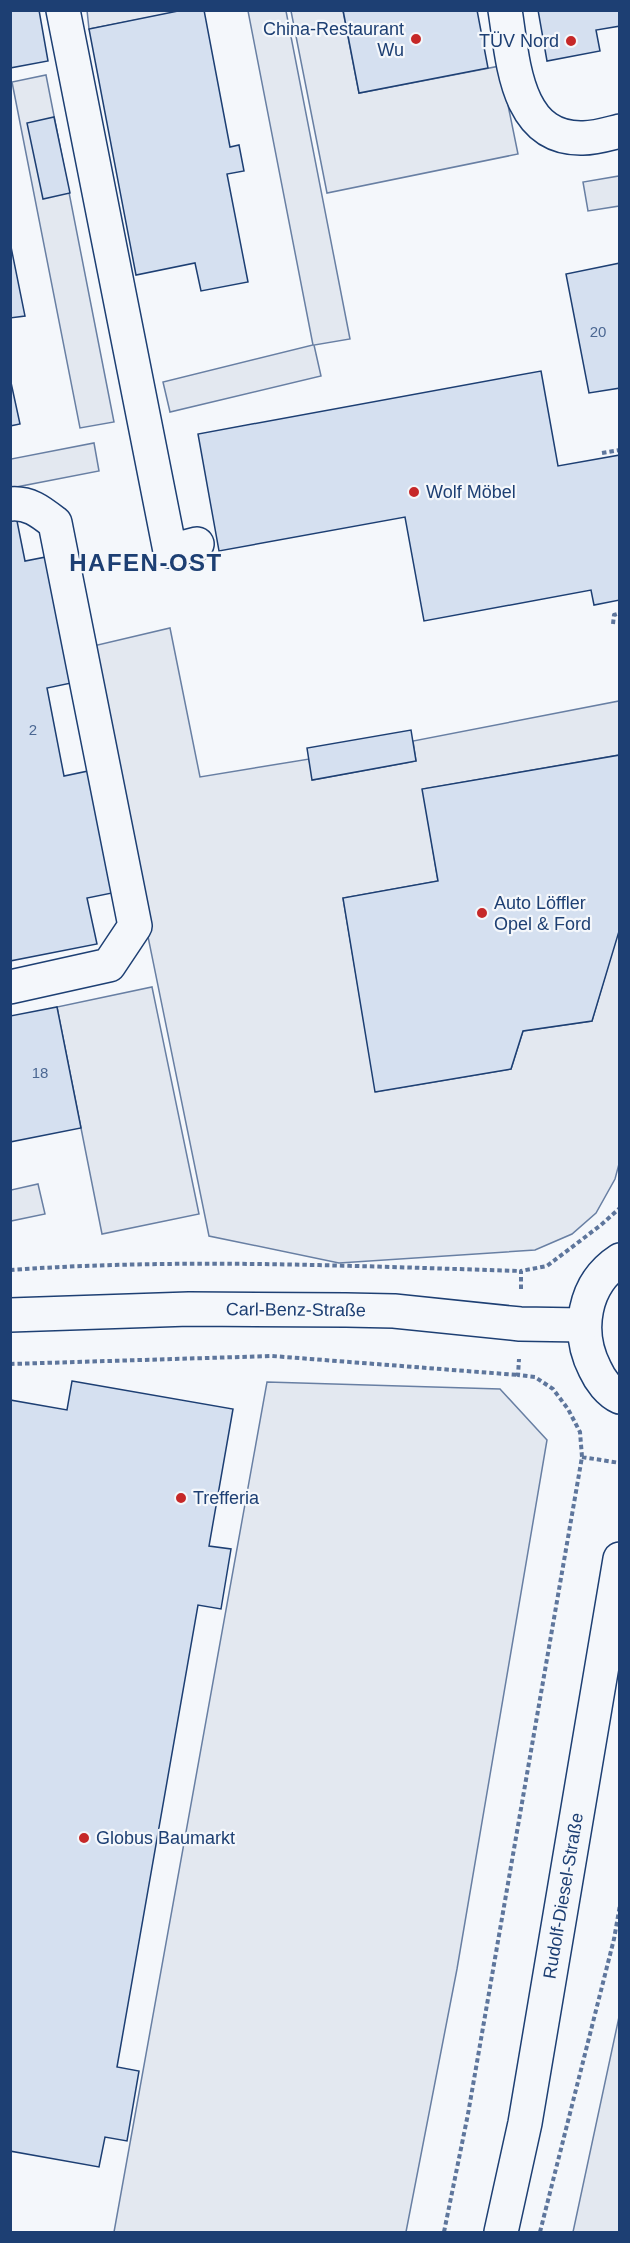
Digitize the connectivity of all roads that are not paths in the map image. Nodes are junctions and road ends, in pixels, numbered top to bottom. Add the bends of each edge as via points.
1 (63, 10) edge
2 (505, 10) edge
3 (620, 131) edge
4 (10, 504) edge
5 (198, 544) dead end
6 (10, 987) edge
7 (620, 1260) edge
8 (10, 1315) edge
9 (583, 1325) junction
10 (620, 1397) edge
11 (620, 1559) edge
12 (501, 2232) edge

1 - 5 street via 170,551
2 - 3 street via 518,85 529,111 538,121 554,133 568,137
4 - 6 street via 22,503 55,524 135,926 109,965
7 - 9 street via 609,1268 588,1300
8 - 9 street, Carl-Benz-Straße via 189,1309 346,1310
9 - 10 street via 586,1353 599,1377
11 - 12 street, Rudolf-Diesel-Straße via 525,2123

